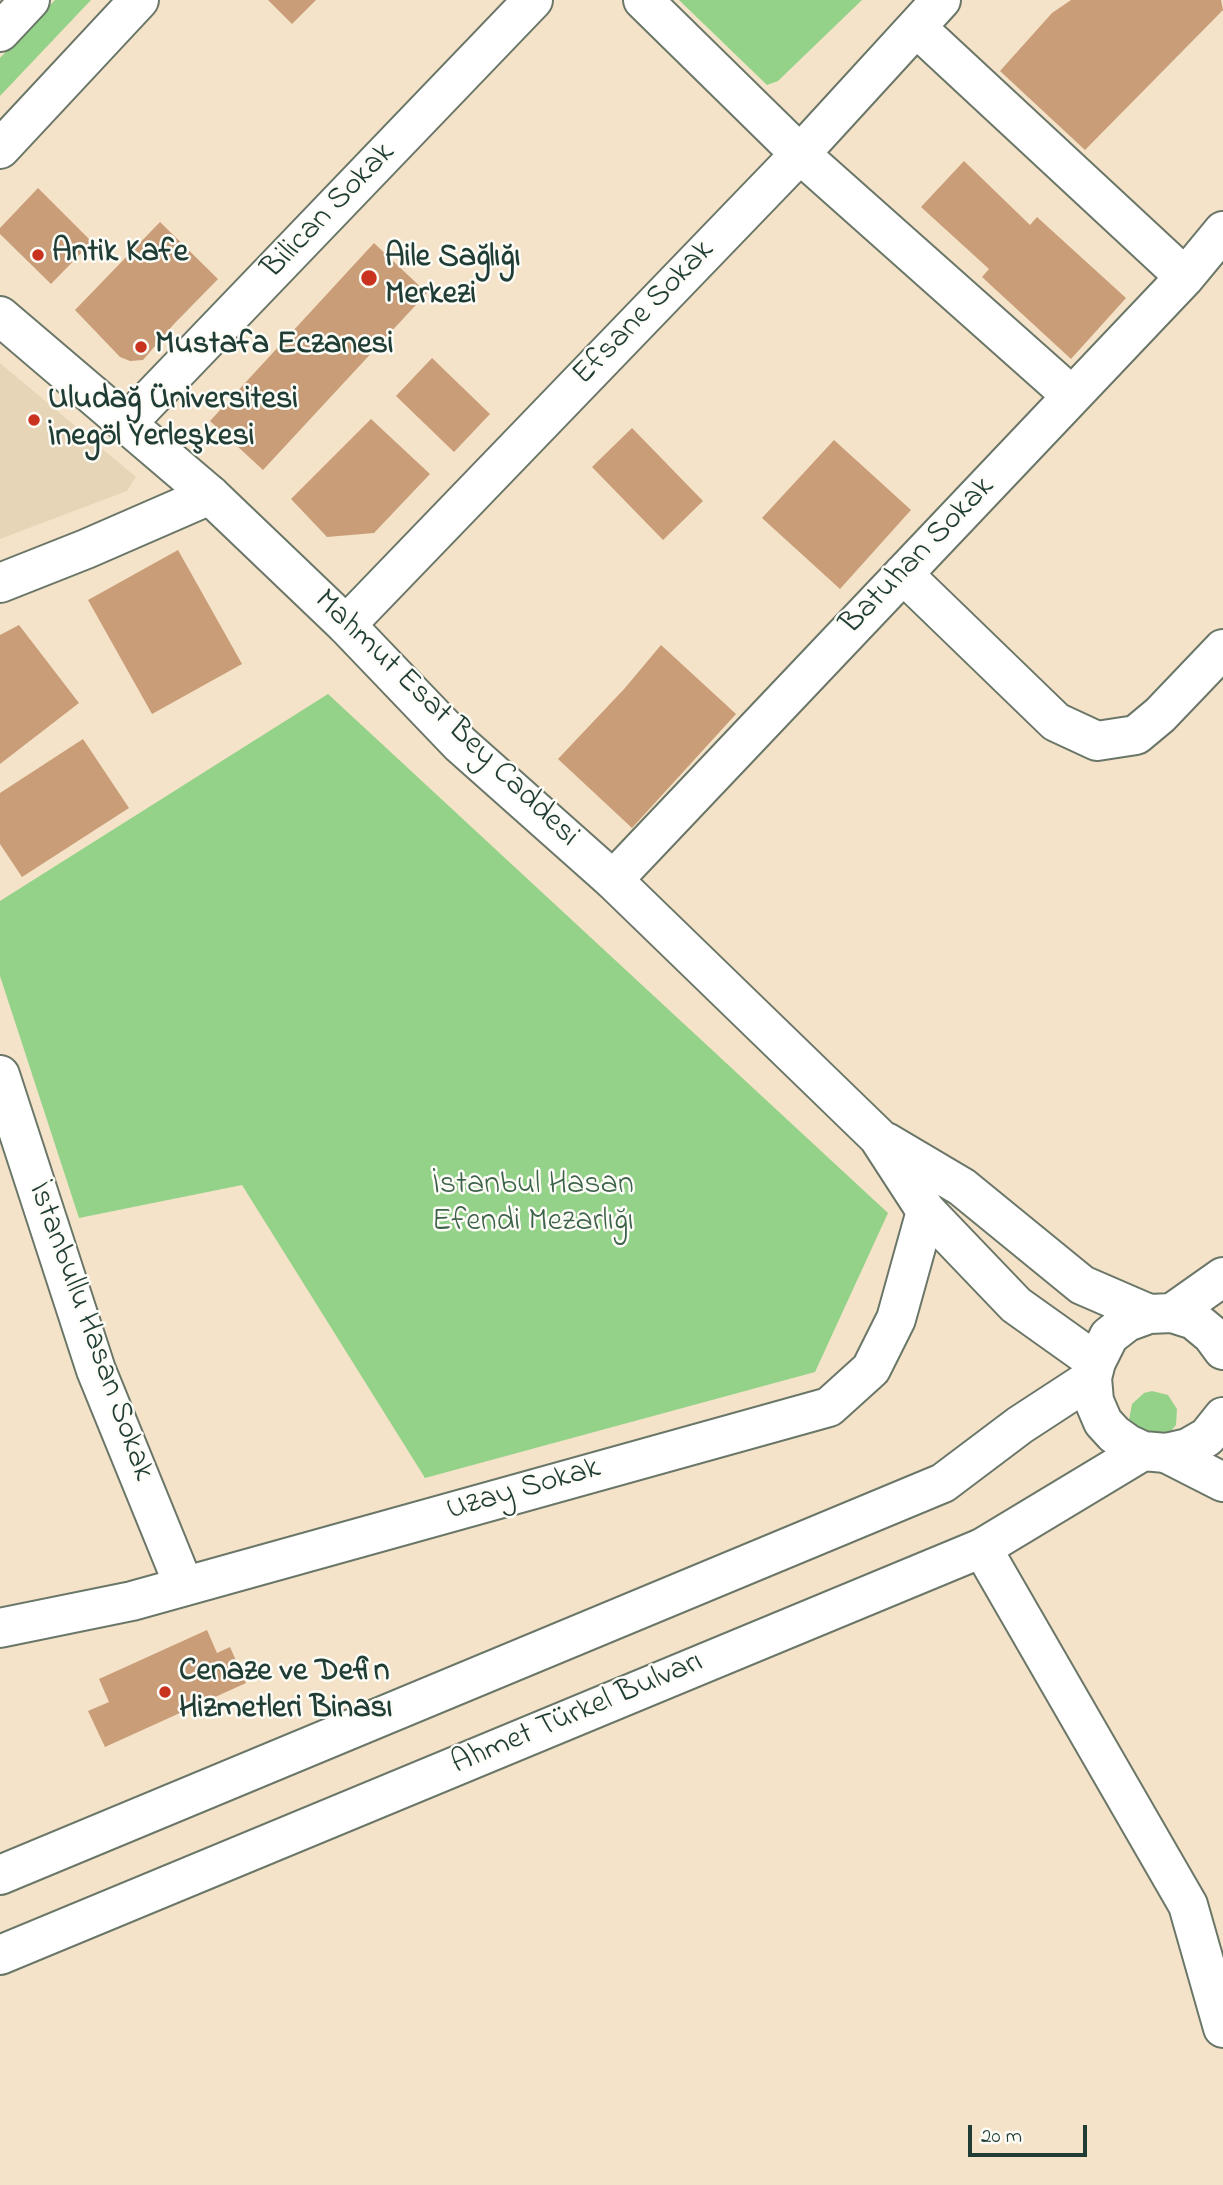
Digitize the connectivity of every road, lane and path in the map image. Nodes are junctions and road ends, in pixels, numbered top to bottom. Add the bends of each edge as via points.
1 (30, 0) edge
2 (139, 0) edge
3 (533, 0) edge
4 (643, 0) edge
5 (941, 0) edge
6 (917, 28) junction
7 (0, 32) edge
8 (0, 149) edge
9 (800, 154) junction
10 (1221, 238) edge
11 (1185, 277) junction
12 (0, 316) edge
13 (1072, 396) junction
14 (127, 423) junction
15 (210, 495) junction
16 (903, 574) junction
17 (0, 583) edge
18 (346, 625) junction
19 (1223, 649) edge
20 (613, 880) junction
21 (0, 1075) edge
22 (878, 1137) junction
23 (926, 1211) junction
24 (1223, 1277) edge
25 (1160, 1314) junction
26 (1223, 1350) edge
27 (1094, 1370) junction
28 (1223, 1417) edge
29 (1155, 1452) junction
30 (1223, 1482) edge
31 (982, 1548) junction
32 (184, 1586) junction
33 (0, 1628) edge
34 (0, 1875) edge
35 (1210, 1937) edge
36 (0, 1955) edge
37 (1223, 2028) edge

1 - 7 street
2 - 8 street
3 - 14 street, Bilican Sokak
4 - 9 street
5 - 6 street, Efsane Sokak
6 - 9 street, Efsane Sokak
6 - 11 street
9 - 13 street
9 - 18 street, Efsane Sokak
10 - 11 street, Batuhan Sokak
11 - 13 street, Batuhan Sokak
12 - 14 street, Mahmut Esat Bey Caddesi
13 - 16 street, Batuhan Sokak
14 - 15 street, Mahmut Esat Bey Caddesi
15 - 17 street
15 - 18 street, Mahmut Esat Bey Caddesi
16 - 19 street via 1056,722 1097,741 1136,735
16 - 20 street, Batuhan Sokak
18 - 20 street, Mahmut Esat Bey Caddesi via 460,744
20 - 22 street, Mahmut Esat Bey Caddesi
21 - 32 street, İstanbullu Hasan Sokak via 96,1370
22 - 23 street
22 - 25 street via 962,1187 1082,1285
23 - 27 street via 1016,1306
23 - 32 street, Uzay Sokak via 896,1319 871,1369 828,1407
24 - 25 street
25 - 26 street via 1194,1320
25 - 27 street via 1127,1322 1109,1336
27 - 29 street via 1094,1401 1103,1422 1128,1444
27 - 34 street via 943,1483
28 - 29 street, Ahmet Türkel Bulvarı via 1207,1437 1188,1448
29 - 30 street
29 - 31 street, Ahmet Türkel Bulvarı
31 - 35 street
31 - 36 street, Ahmet Türkel Bulvarı
32 - 33 street, Uzay Sokak
35 - 37 street

